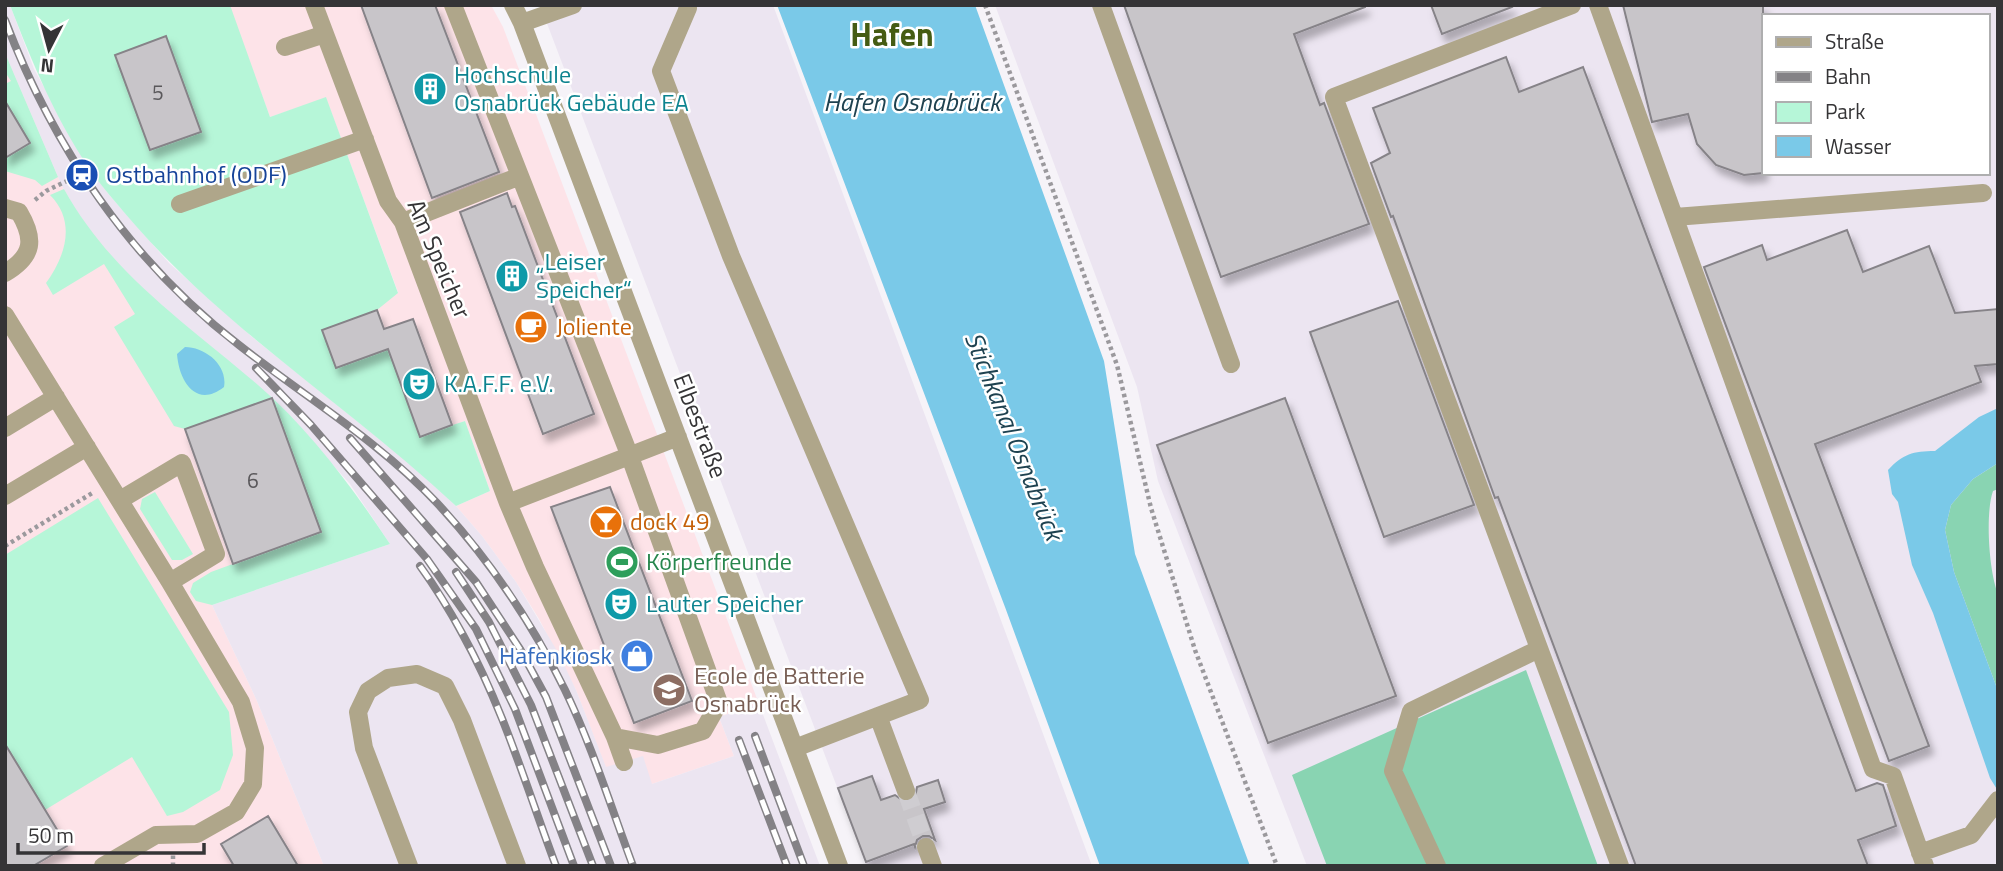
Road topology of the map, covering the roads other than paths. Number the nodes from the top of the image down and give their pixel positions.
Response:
1 (314, 5) edge
2 (453, 5) edge
3 (513, 5) edge
4 (573, 5) edge
5 (687, 5) edge
6 (1101, 5) edge
7 (1572, 5) edge
8 (1598, 5) edge
9 (522, 23) junction
10 (325, 34) junction
11 (285, 47) dead end
12 (365, 138) junction
13 (520, 176) junction
14 (1983, 193) dead end
15 (180, 204) dead end
16 (12, 210) edge
17 (1675, 218) junction
18 (403, 222) junction
19 (5, 273) edge
20 (5, 315) edge
21 (1231, 364) dead end
22 (56, 397) junction
23 (5, 427) edge
24 (678, 436) junction
25 (87, 447) junction
26 (629, 454) junction
27 (5, 496) edge
28 (120, 500) junction
29 (508, 503) junction
30 (170, 582) junction
31 (1539, 649) junction
32 (878, 716) junction
33 (615, 737) junction
34 (795, 748) junction
35 (624, 762) dead end
36 (906, 791) tunnel mouth
37 (1998, 800) edge
38 (926, 847) tunnel mouth
39 (1922, 860) edge
40 (103, 866) edge
41 (410, 866) edge
42 (517, 866) edge
43 (839, 866) edge
44 (933, 866) edge
45 (1437, 866) edge
46 (1620, 866) edge

1 - 10 street, Am Speicher
2 - 13 street
3 - 9 street, Elbestraße
4 - 9 street
5 - 32 street
6 - 21 street
7 - 31 street
8 - 17 street
9 - 24 street, Elbestraße
10 - 11 street
10 - 12 street, Am Speicher
12 - 15 street
12 - 18 street, Am Speicher
13 - 18 street
13 - 26 street
14 - 17 street
16 - 19 street
17 - 39 street
18 - 29 street, Am Speicher
20 - 22 street
22 - 23 street
22 - 25 street
24 - 26 street
24 - 34 street, Elbestraße
25 - 27 street
25 - 28 street
26 - 29 street
26 - 33 street
28 - 30 street
28 - 30 street
29 - 33 street, Am Speicher
30 - 40 street
31 - 45 street
31 - 46 street
32 - 34 street
32 - 36 street
33 - 35 street, Am Speicher
34 - 43 street, Elbestraße
37 - 39 street
38 - 44 street
41 - 42 street

